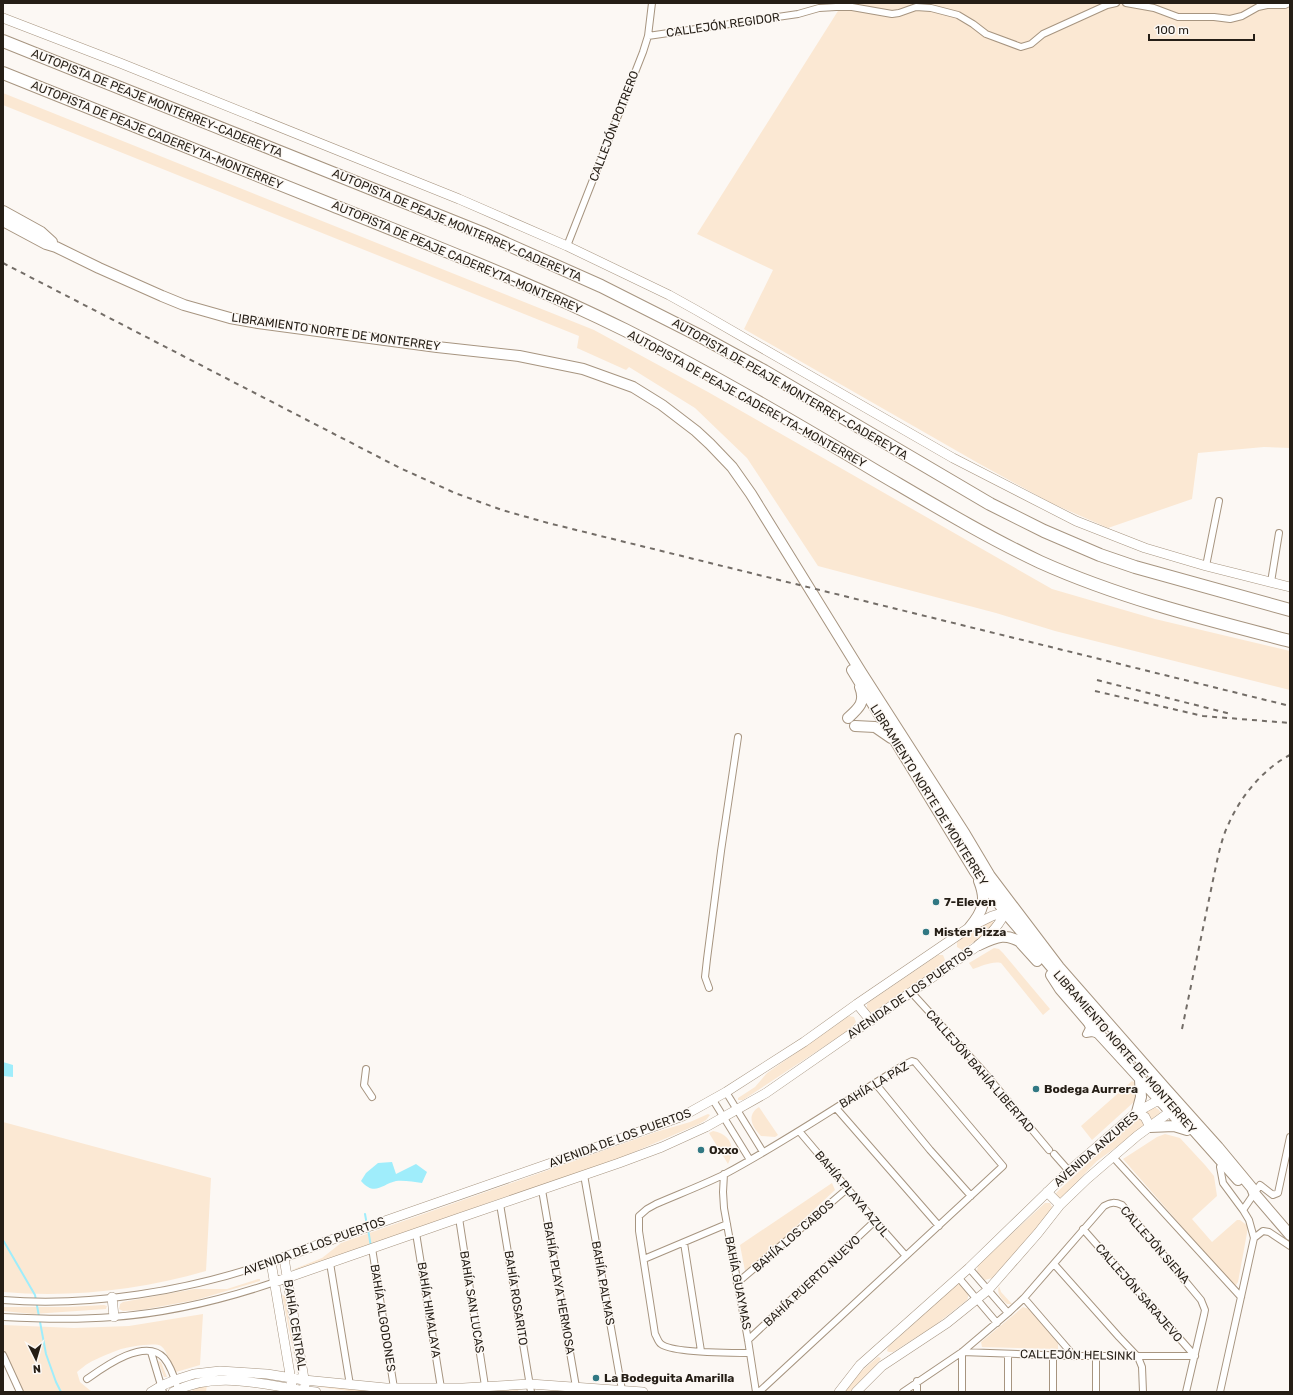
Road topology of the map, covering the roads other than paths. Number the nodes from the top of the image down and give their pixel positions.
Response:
1 (652, 3) edge
2 (1116, 3) edge
3 (1126, 3) edge
4 (1290, 3) edge
5 (3, 18) edge
6 (648, 36) junction
7 (3, 42) edge
8 (3, 73) edge
9 (3, 211) edge
10 (3, 221) edge
11 (567, 246) junction
12 (56, 247) junction
13 (625, 385) junction
14 (1219, 501) dead end
15 (1279, 533) dead end
16 (1206, 566) junction
17 (1271, 582) junction
18 (1290, 587) edge
19 (1290, 610) edge
20 (1290, 641) edge
21 (856, 678) junction
22 (738, 737) dead end
23 (896, 743) junction
24 (965, 834) junction
25 (975, 872) junction
26 (1005, 912) junction
27 (970, 927) junction
28 (1019, 941) junction
29 (979, 945) junction
30 (1057, 971) junction
31 (709, 988) dead end
32 (911, 992) junction
33 (1072, 1003) junction
34 (857, 1004) junction
35 (871, 1021) junction
36 (1131, 1049) junction
37 (366, 1069) dead end
38 (1140, 1080) junction
39 (875, 1083) junction
40 (726, 1092) junction
41 (372, 1097) dead end
42 (713, 1100) junction
43 (1165, 1104) junction
44 (836, 1108) junction
45 (737, 1110) junction
46 (1137, 1112) junction
47 (724, 1118) junction
48 (1150, 1126) junction
49 (1187, 1130) junction
50 (799, 1131) junction
51 (1290, 1137) edge
52 (1218, 1147) junction
53 (763, 1152) junction
54 (1113, 1157) junction
55 (750, 1160) junction
56 (1220, 1167) junction
57 (1069, 1171) junction
58 (724, 1174) junction
59 (584, 1175) junction
60 (847, 1189) junction
61 (542, 1190) junction
62 (1047, 1192) junction
63 (1252, 1192) junction
64 (971, 1196) junction
65 (500, 1204) junction
66 (1060, 1205) junction
67 (1243, 1210) junction
68 (459, 1218) junction
69 (875, 1221) junction
70 (727, 1224) junction
71 (939, 1226) junction
72 (1083, 1229) junction
73 (416, 1233) junction
74 (1290, 1235) edge
75 (1254, 1238) junction
76 (684, 1243) junction
77 (1290, 1246) edge
78 (372, 1248) junction
79 (906, 1256) junction
80 (284, 1258) junction
81 (644, 1259) junction
82 (271, 1262) junction
83 (330, 1262) junction
84 (1054, 1264) junction
85 (968, 1268) junction
86 (288, 1277) junction
87 (958, 1277) junction
88 (275, 1282) junction
89 (738, 1283) junction
90 (988, 1290) junction
91 (1241, 1297) junction
92 (112, 1298) junction
93 (1024, 1298) junction
94 (3, 1300) edge
95 (977, 1300) junction
96 (1008, 1313) junction
97 (3, 1317) edge
98 (114, 1317) junction
99 (997, 1323) junction
100 (748, 1340) junction
101 (878, 1348) junction
102 (702, 1351) junction
103 (151, 1352) junction
104 (962, 1352) junction
105 (750, 1353) junction
106 (1008, 1354) junction
107 (3, 1355) edge
108 (1053, 1355) junction
109 (1074, 1356) junction
110 (1096, 1356) junction
111 (1138, 1356) junction
112 (1194, 1356) junction
113 (890, 1361) junction
114 (194, 1374) junction
115 (88, 1379) dead end
116 (290, 1379) junction
117 (175, 1380) junction
118 (304, 1380) junction
119 (917, 1381) junction
120 (196, 1383) junction
121 (350, 1385) junction
122 (485, 1386) junction
123 (576, 1387) junction
124 (441, 1388) junction
125 (531, 1388) edge
126 (162, 1389) edge
127 (389, 1389) edge
128 (292, 1390) edge
129 (622, 1390) junction
130 (175, 1391) edge
131 (20, 1392) edge
132 (151, 1392) edge
133 (306, 1392) edge
134 (316, 1392) edge
135 (644, 1392) edge
136 (756, 1392) edge
137 (759, 1392) edge
138 (839, 1392) edge
139 (856, 1392) edge
140 (903, 1392) edge
141 (917, 1392) edge
142 (962, 1392) edge
143 (1008, 1392) edge
144 (1053, 1392) edge
145 (1096, 1392) edge
146 (1143, 1392) edge
147 (1186, 1392) edge
148 (1220, 1392) edge

1 - 6 street, CALLEJÓN POTRERO
2 - 6 street, CALLEJÓN REGIDOR
3 - 4 street
5 - 11 street
6 - 11 street, CALLEJÓN POTRERO
7 - 19 highway, AUTOPISTA DE PEAJE MONTERREY-CADEREYTA
8 - 20 highway, AUTOPISTA DE PEAJE CADEREYTA-MONTERREY
9 - 12 main road, LIBRAMIENTO NORTE DE MONTERREY
10 - 12 main road, LIBRAMIENTO NORTE DE MONTERREY
11 - 16 street
12 - 13 main road, LIBRAMIENTO NORTE DE MONTERREY
13 - 21 main road, LIBRAMIENTO NORTE DE MONTERREY
13 - 24 main road, LIBRAMIENTO NORTE DE MONTERREY
14 - 16 street
15 - 17 street
16 - 17 street
17 - 18 street
21 - 23 main road, LIBRAMIENTO NORTE DE MONTERREY
21 - 23 main road
22 - 31 street
23 - 25 main road, LIBRAMIENTO NORTE DE MONTERREY
24 - 26 main road
24 - 30 main road, LIBRAMIENTO NORTE DE MONTERREY
25 - 26 main road, LIBRAMIENTO NORTE DE MONTERREY
25 - 27 main road
26 - 27 street, AVENIDA DE LOS PUERTOS
26 - 29 street, AVENIDA DE LOS PUERTOS
26 - 30 main road
27 - 34 street, AVENIDA DE LOS PUERTOS
28 - 29 main road
28 - 30 main road
28 - 33 main road
29 - 32 street, AVENIDA DE LOS PUERTOS
30 - 33 main road
30 - 36 main road, LIBRAMIENTO NORTE DE MONTERREY
30 - 43 main road, LIBRAMIENTO NORTE DE MONTERREY
32 - 35 street, AVENIDA DE LOS PUERTOS
32 - 57 street, CALLEJÓN BAHÍA LIBERTAD
33 - 38 main road
34 - 35 street
34 - 40 street, AVENIDA DE LOS PUERTOS
35 - 45 street, AVENIDA DE LOS PUERTOS
36 - 43 main road
36 - 52 main road, LIBRAMIENTO NORTE DE MONTERREY
37 - 41 street
38 - 43 main road
38 - 46 main road
39 - 44 street, BAHÍA LA PAZ
39 - 64 street
39 - 64 street, BAHÍA LA PAZ
40 - 42 street, AVENIDA DE LOS PUERTOS
40 - 45 street
42 - 47 street
42 - 80 street, AVENIDA DE LOS PUERTOS
43 - 46 street, AVENIDA ANZURES
43 - 48 street, AVENIDA ANZURES
43 - 49 main road
43 - 52 main road
43 - 63 main road, LIBRAMIENTO NORTE DE MONTERREY
44 - 50 street, BAHÍA LA PAZ
44 - 71 street
45 - 47 street, AVENIDA DE LOS PUERTOS
45 - 53 street
46 - 48 street
46 - 57 street, AVENIDA ANZURES
47 - 55 street
47 - 59 street, AVENIDA DE LOS PUERTOS
48 - 49 main road
48 - 54 street, AVENIDA ANZURES
49 - 56 main road
50 - 53 street, BAHÍA LA PAZ
50 - 60 street, BAHÍA PLAYA AZUL
51 - 63 street
52 - 63 main road, LIBRAMIENTO NORTE DE MONTERREY
53 - 55 street, BAHÍA LA PAZ
54 - 66 street, AVENIDA ANZURES
54 - 91 street
55 - 58 street, BAHÍA LA PAZ
56 - 63 main road
56 - 67 street
57 - 62 street, AVENIDA ANZURES
58 - 70 street, BAHÍA GUAYMAS
58 - 81 street, BAHÍA LA PAZ
59 - 61 street, AVENIDA DE LOS PUERTOS
59 - 129 street, BAHÍA PALMAS
60 - 69 street, BAHÍA PLAYA AZUL
60 - 89 street, BAHÍA LOS CABOS
61 - 65 street, AVENIDA DE LOS PUERTOS
61 - 123 street, BAHÍA PLAYA HERMOSA
62 - 66 street
62 - 85 street, AVENIDA ANZURES
63 - 67 street
63 - 74 main road, LIBRAMIENTO NORTE DE MONTERREY
64 - 71 street, BAHÍA LA PAZ
65 - 68 street, AVENIDA DE LOS PUERTOS
65 - 125 street, BAHÍA ROSARITO
66 - 90 street, AVENIDA ANZURES
67 - 75 street
68 - 73 street, AVENIDA DE LOS PUERTOS
68 - 122 street, BAHÍA SAN LUCAS
69 - 79 street, BAHÍA PLAYA AZUL
69 - 100 street, BAHÍA PUERTO NUEVO
70 - 76 street
70 - 89 street, BAHÍA GUAYMAS
71 - 79 street, BAHÍA LA PAZ
72 - 84 street, CALLEJÓN SIENA
72 - 112 street, CALLEJÓN SARAJEVO
72 - 112 street, CALLEJÓN SIENA
73 - 78 street, AVENIDA DE LOS PUERTOS
73 - 124 street, BAHÍA HIMALAYA
75 - 77 street
75 - 91 street
76 - 81 street
76 - 102 street
78 - 83 street, AVENIDA DE LOS PUERTOS
78 - 127 street, BAHÍA ALGODONES
79 - 137 street, BAHÍA LA PAZ
80 - 82 street, AVENIDA DE LOS PUERTOS
80 - 86 street, BAHÍA CENTRAL
81 - 102 street, BAHÍA LA PAZ
82 - 88 street, BAHÍA CENTRAL
82 - 92 street, AVENIDA DE LOS PUERTOS
83 - 86 street, AVENIDA DE LOS PUERTOS
83 - 121 street
84 - 93 street, CALLEJÓN SIENA
84 - 111 street
85 - 87 street, AVENIDA ANZURES
85 - 90 street
86 - 88 street, AVENIDA DE LOS PUERTOS
86 - 118 street, BAHÍA CENTRAL
87 - 95 street
87 - 101 street, AVENIDA ANZURES
88 - 98 street, AVENIDA DE LOS PUERTOS
88 - 116 street, BAHÍA CENTRAL
89 - 100 street, BAHÍA GUAYMAS
90 - 95 street, AVENIDA ANZURES
90 - 96 street
91 - 148 street
92 - 94 street, AVENIDA DE LOS PUERTOS
92 - 98 street
93 - 96 street, CALLEJÓN SIENA
93 - 109 street
95 - 99 street
95 - 113 street, AVENIDA ANZURES
96 - 99 street, CALLEJÓN SIENA
97 - 98 street, AVENIDA DE LOS PUERTOS
99 - 104 street, CALLEJÓN SIENA
100 - 105 street, BAHÍA GUAYMAS
101 - 113 street
101 - 138 street, AVENIDA ANZURES
102 - 105 street, BAHÍA LA PAZ
103 - 115 street
103 - 117 street
103 - 126 street
104 - 106 street, CALLEJÓN HELSINKI
104 - 119 street, CALLEJÓN SIENA
104 - 142 street
105 - 136 street, BAHÍA GUAYMAS
106 - 108 street, CALLEJÓN HELSINKI
106 - 143 street
107 - 131 street
108 - 109 street, CALLEJÓN HELSINKI
108 - 144 street
109 - 110 street, CALLEJÓN HELSINKI
110 - 111 street, CALLEJÓN HELSINKI
110 - 145 street
111 - 112 street, CALLEJÓN HELSINKI
111 - 146 street
112 - 147 street, CALLEJÓN SIENA
113 - 139 street, AVENIDA ANZURES
114 - 116 street
114 - 117 street
114 - 120 street
116 - 118 street
116 - 128 street, BAHÍA CENTRAL
117 - 126 street
117 - 130 street
118 - 121 street
118 - 133 street, BAHÍA CENTRAL
119 - 140 street, CALLEJÓN SIENA
119 - 141 street
120 - 128 street
120 - 130 street
121 - 127 street
122 - 124 street
122 - 125 street
123 - 125 street
123 - 129 street
124 - 127 street
126 - 132 street
128 - 133 street
129 - 135 street
133 - 134 street

